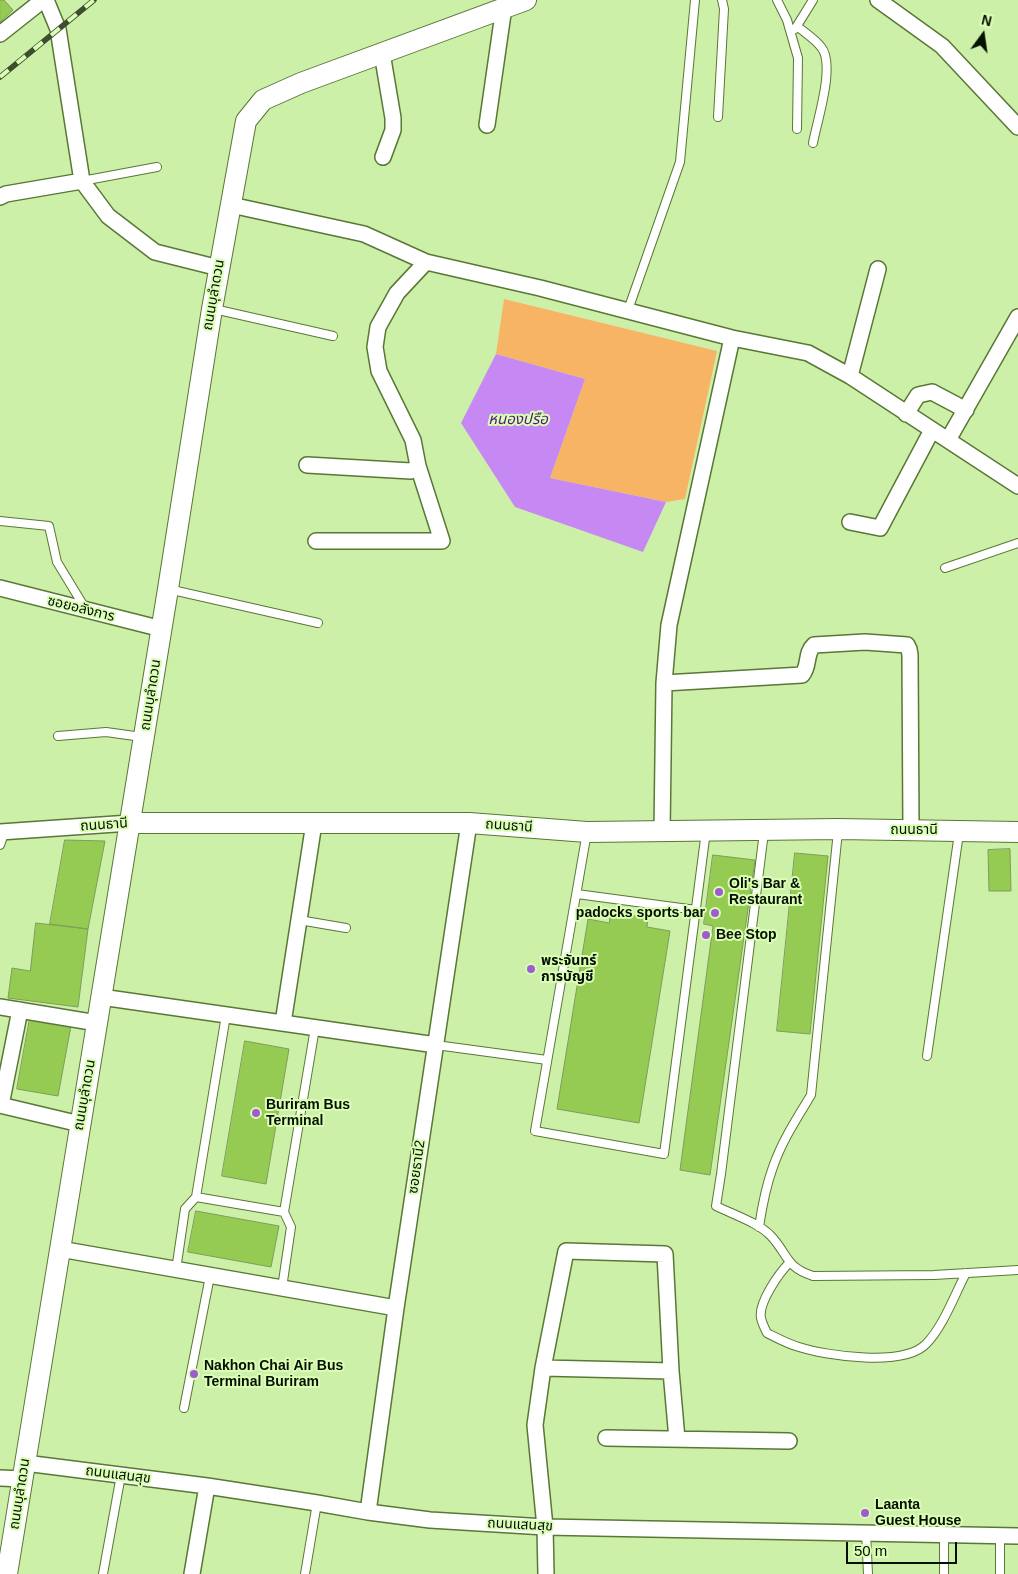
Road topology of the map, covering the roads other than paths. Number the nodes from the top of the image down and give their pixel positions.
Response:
1 (44, 0) edge
2 (526, 0) edge
3 (694, 0) edge
4 (722, 0) edge
5 (776, 0) edge
6 (813, 0) edge
7 (878, 0) edge
8 (505, 4) edge
9 (797, 26) junction
10 (0, 34) edge
11 (792, 35) junction
12 (382, 53) junction
13 (718, 117) dead end
14 (488, 125) dead end
15 (1018, 127) edge
16 (797, 129) dead end
17 (813, 143) dead end
18 (383, 157) dead end
19 (157, 167) dead end
20 (82, 181) junction
21 (0, 197) edge
22 (231, 205) junction
23 (426, 262) junction
24 (219, 268) junction
25 (878, 269) dead end
26 (212, 309) junction
27 (628, 310) junction
28 (1018, 317) edge
29 (333, 336) dead end
30 (732, 338) junction
31 (850, 376) junction
32 (966, 410) junction
33 (906, 414) junction
34 (932, 430) junction
35 (948, 440) junction
36 (307, 465) dead end
37 (418, 466) junction
38 (1018, 486) edge
39 (0, 521) edge
40 (850, 522) dead end
41 (316, 541) dead end
42 (1018, 543) edge
43 (945, 568) dead end
44 (0, 588) edge
45 (168, 589) junction
46 (86, 610) junction
47 (318, 623) dead end
48 (162, 629) junction
49 (664, 683) junction
50 (58, 736) dead end
51 (144, 737) junction
52 (130, 823) junction
53 (314, 823) junction
54 (469, 823) junction
55 (838, 829) junction
56 (764, 830) junction
57 (911, 830) junction
58 (960, 830) junction
59 (706, 831) junction
60 (587, 832) junction
61 (662, 832) junction
62 (1018, 832) edge
63 (2, 836) edge
64 (577, 894) junction
65 (696, 910) junction
66 (299, 920) junction
67 (346, 928) dead end
68 (102, 997) junction
69 (0, 1007) edge
70 (20, 1010) junction
71 (226, 1015) junction
72 (97, 1023) junction
73 (283, 1023) junction
74 (315, 1028) junction
75 (436, 1045) junction
76 (927, 1056) dead end
77 (547, 1060) junction
78 (1, 1105) edge
79 (80, 1124) junction
80 (196, 1197) junction
81 (284, 1212) junction
82 (759, 1227) junction
83 (60, 1249) junction
84 (790, 1262) junction
85 (176, 1270) junction
86 (1018, 1270) edge
87 (966, 1273) junction
88 (210, 1276) junction
89 (282, 1288) junction
90 (396, 1308) junction
91 (543, 1368) junction
92 (671, 1371) junction
93 (184, 1408) dead end
94 (606, 1438) dead end
95 (677, 1439) junction
96 (789, 1441) dead end
97 (24, 1471) junction
98 (121, 1475) junction
99 (0, 1478) edge
100 (207, 1486) junction
101 (317, 1502) junction
102 (368, 1512) junction
103 (545, 1527) junction
104 (866, 1533) junction
105 (944, 1534) junction
106 (1000, 1536) junction
107 (1018, 1536) edge
108 (7, 1574) edge
109 (103, 1574) edge
110 (192, 1574) edge
111 (305, 1574) edge
112 (546, 1574) edge
113 (868, 1574) edge
114 (944, 1574) edge
115 (1000, 1574) edge

1 - 10 street
1 - 20 street
2 - 8 street, ถนนบุลำดวน
3 - 27 lane
4 - 13 lane
5 - 11 lane
6 - 9 lane
7 - 15 street
8 - 12 street, ถนนบุลำดวน
8 - 14 street
9 - 11 lane
9 - 17 lane
11 - 16 lane
12 - 18 street
12 - 22 street, ถนนบุลำดวน
19 - 20 lane
20 - 21 street
20 - 24 street
22 - 23 street
22 - 24 street, ถนนบุลำดวน
23 - 27 street
23 - 37 street
24 - 26 street, ถนนบุลำดวน
25 - 31 street
26 - 29 lane
26 - 45 street, ถนนบุลำดวน
27 - 30 street
28 - 32 street
30 - 31 street
30 - 49 street
31 - 33 street
32 - 33 street
32 - 35 street
33 - 34 street
34 - 35 street
34 - 40 street
35 - 38 street
36 - 37 street
37 - 41 street
39 - 46 lane
42 - 43 lane
44 - 46 street, ซอยอลังการ
45 - 47 lane
45 - 48 street, ถนนบุลำดวน
46 - 48 street, ซอยอลังการ
48 - 51 street, ถนนบุลำดวน
49 - 57 street
49 - 61 street
50 - 51 lane
51 - 52 street, ถนนบุลำดวน
52 - 53 street, ถนนธานี
52 - 63 street, ถนนธานี
52 - 68 street, ถนนบุลำดวน
53 - 54 street, ถนนธานี
53 - 66 street
54 - 60 street, ถนนธานี
54 - 75 street, ซอยธานี2
55 - 56 street, ถนนธานี
55 - 57 street, ถนนธานี
55 - 82 lane
56 - 59 street, ถนนธานี
56 - 82 lane
57 - 58 street, ถนนธานี
58 - 62 street, ถนนธานี
58 - 76 lane
59 - 61 street, ถนนธานี
59 - 65 lane
60 - 61 street, ถนนธานี
60 - 64 lane
64 - 65 lane
64 - 77 lane
65 - 77 lane
66 - 67 lane
66 - 73 street
68 - 71 street
68 - 72 street, ถนนบุลำดวน
69 - 70 street
70 - 72 street
70 - 78 street
71 - 73 street
71 - 80 lane
72 - 79 street, ถนนบุลำดวน
73 - 74 street
74 - 75 street
74 - 81 lane
75 - 77 lane
75 - 90 street, ซอยธานี2
78 - 79 street
79 - 83 street, ถนนบุลำดวน
80 - 81 lane
80 - 85 lane
81 - 89 lane
82 - 84 lane
83 - 85 street
83 - 97 street, ถนนบุลำดวน
84 - 87 lane
84 - 87 lane
85 - 88 street
86 - 87 lane
88 - 89 street
88 - 93 lane
89 - 90 street
90 - 102 street, ซอยธานี2
91 - 92 street
91 - 92 street
91 - 103 street
92 - 95 street
94 - 95 street
95 - 96 street
97 - 98 street, ถนนแสนสุข
97 - 99 street, ถนนแสนสุข
97 - 108 street, ถนนบุลำดวน
98 - 100 street, ถนนแสนสุข
98 - 109 lane
100 - 101 street, ถนนแสนสุข
100 - 110 street
101 - 102 street, ถนนแสนสุข
101 - 111 lane
102 - 103 street, ถนนแสนสุข
103 - 104 street, ถนนแสนสุข
103 - 112 street
104 - 105 street, ถนนแสนสุข
104 - 113 lane
105 - 106 street, ถนนแสนสุข
105 - 114 lane
106 - 107 street, ถนนแสนสุข
106 - 115 lane

